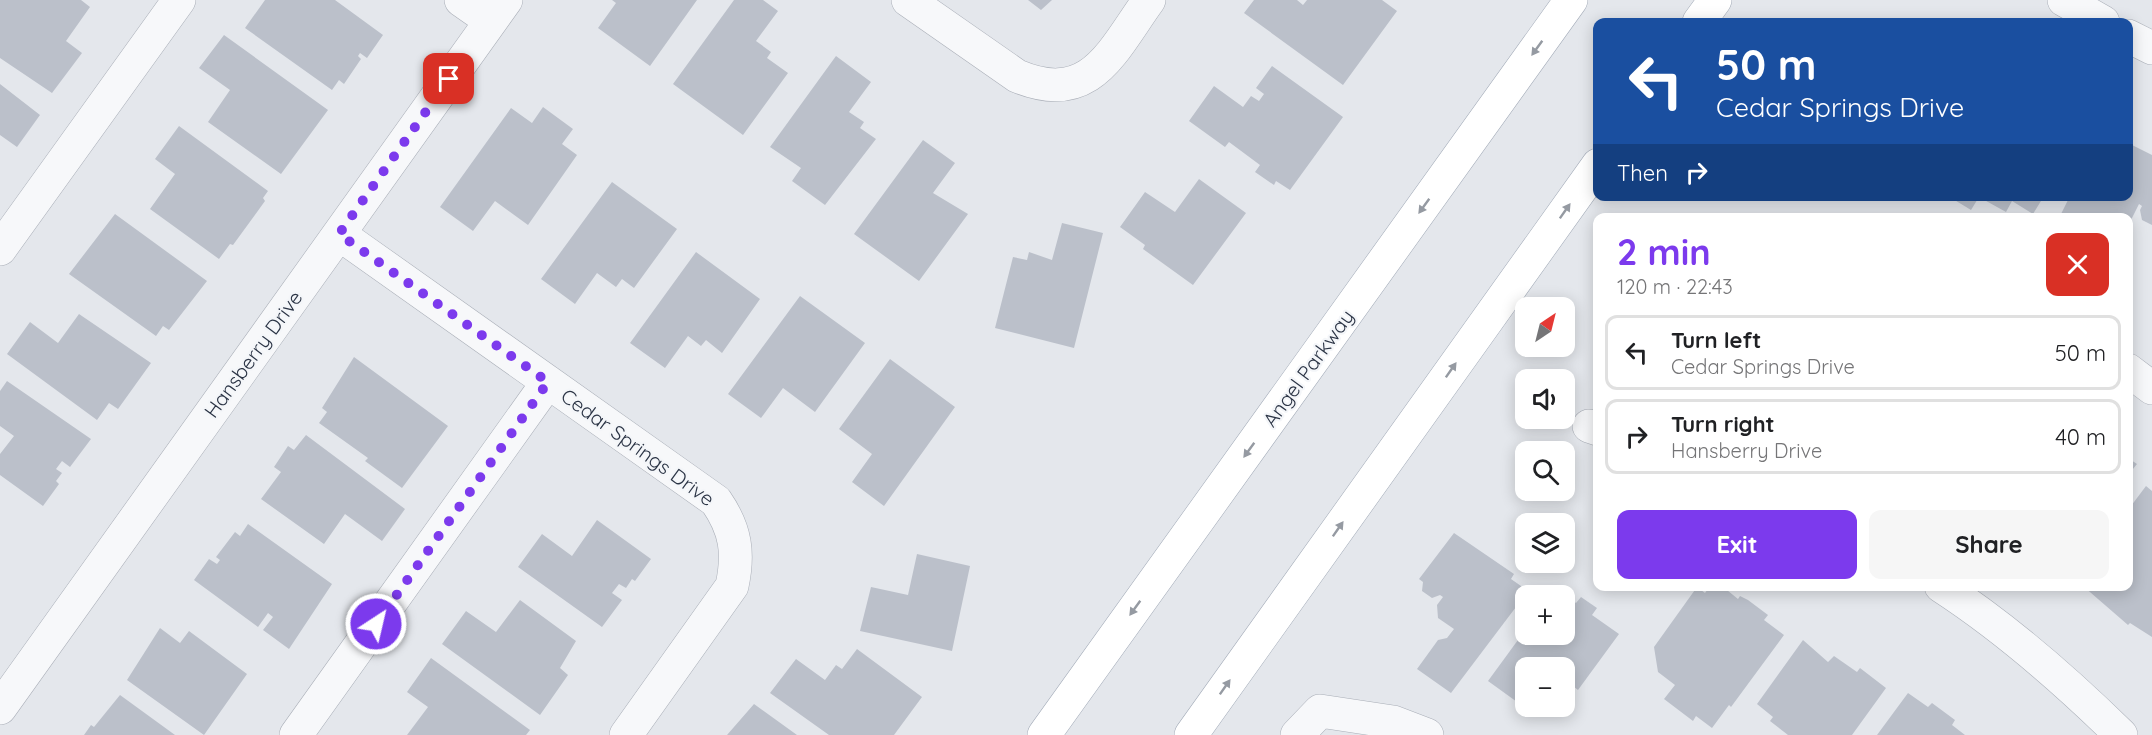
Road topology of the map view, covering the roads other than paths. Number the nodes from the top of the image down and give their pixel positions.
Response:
1 (179, 0) edge
2 (461, 0) edge
3 (908, 0) edge
4 (1149, 0) edge
5 (1571, 0) edge
6 (1715, 0) edge
7 (2064, 0) edge
8 (498, 10) edge
9 (1702, 18) edge
10 (2096, 18) edge
11 (2133, 38) edge
12 (2152, 48) edge
13 (1593, 172) edge
14 (339, 234) junction
15 (0, 249) edge
16 (2133, 374) edge
17 (548, 382) junction
18 (2152, 388) edge
19 (1948, 591) edge
20 (0, 708) edge
21 (296, 735) edge
22 (626, 735) edge
23 (1044, 735) edge
24 (1191, 735) edge
25 (1297, 735) edge
26 (1427, 735) edge
27 (2121, 735) edge

1 - 15 street
2 - 8 street
3 - 4 street
5 -> 23 main road, Angel Parkway
6 - 9 main road
7 - 10 street
8 - 14 street, Hansberry Drive
11 - 12 street
24 -> 13 main road
14 - 17 street, Cedar Springs Drive
14 - 20 street, Hansberry Drive
16 - 18 street
17 - 21 street
17 - 22 street, Cedar Springs Drive
19 - 27 street
25 - 26 street

